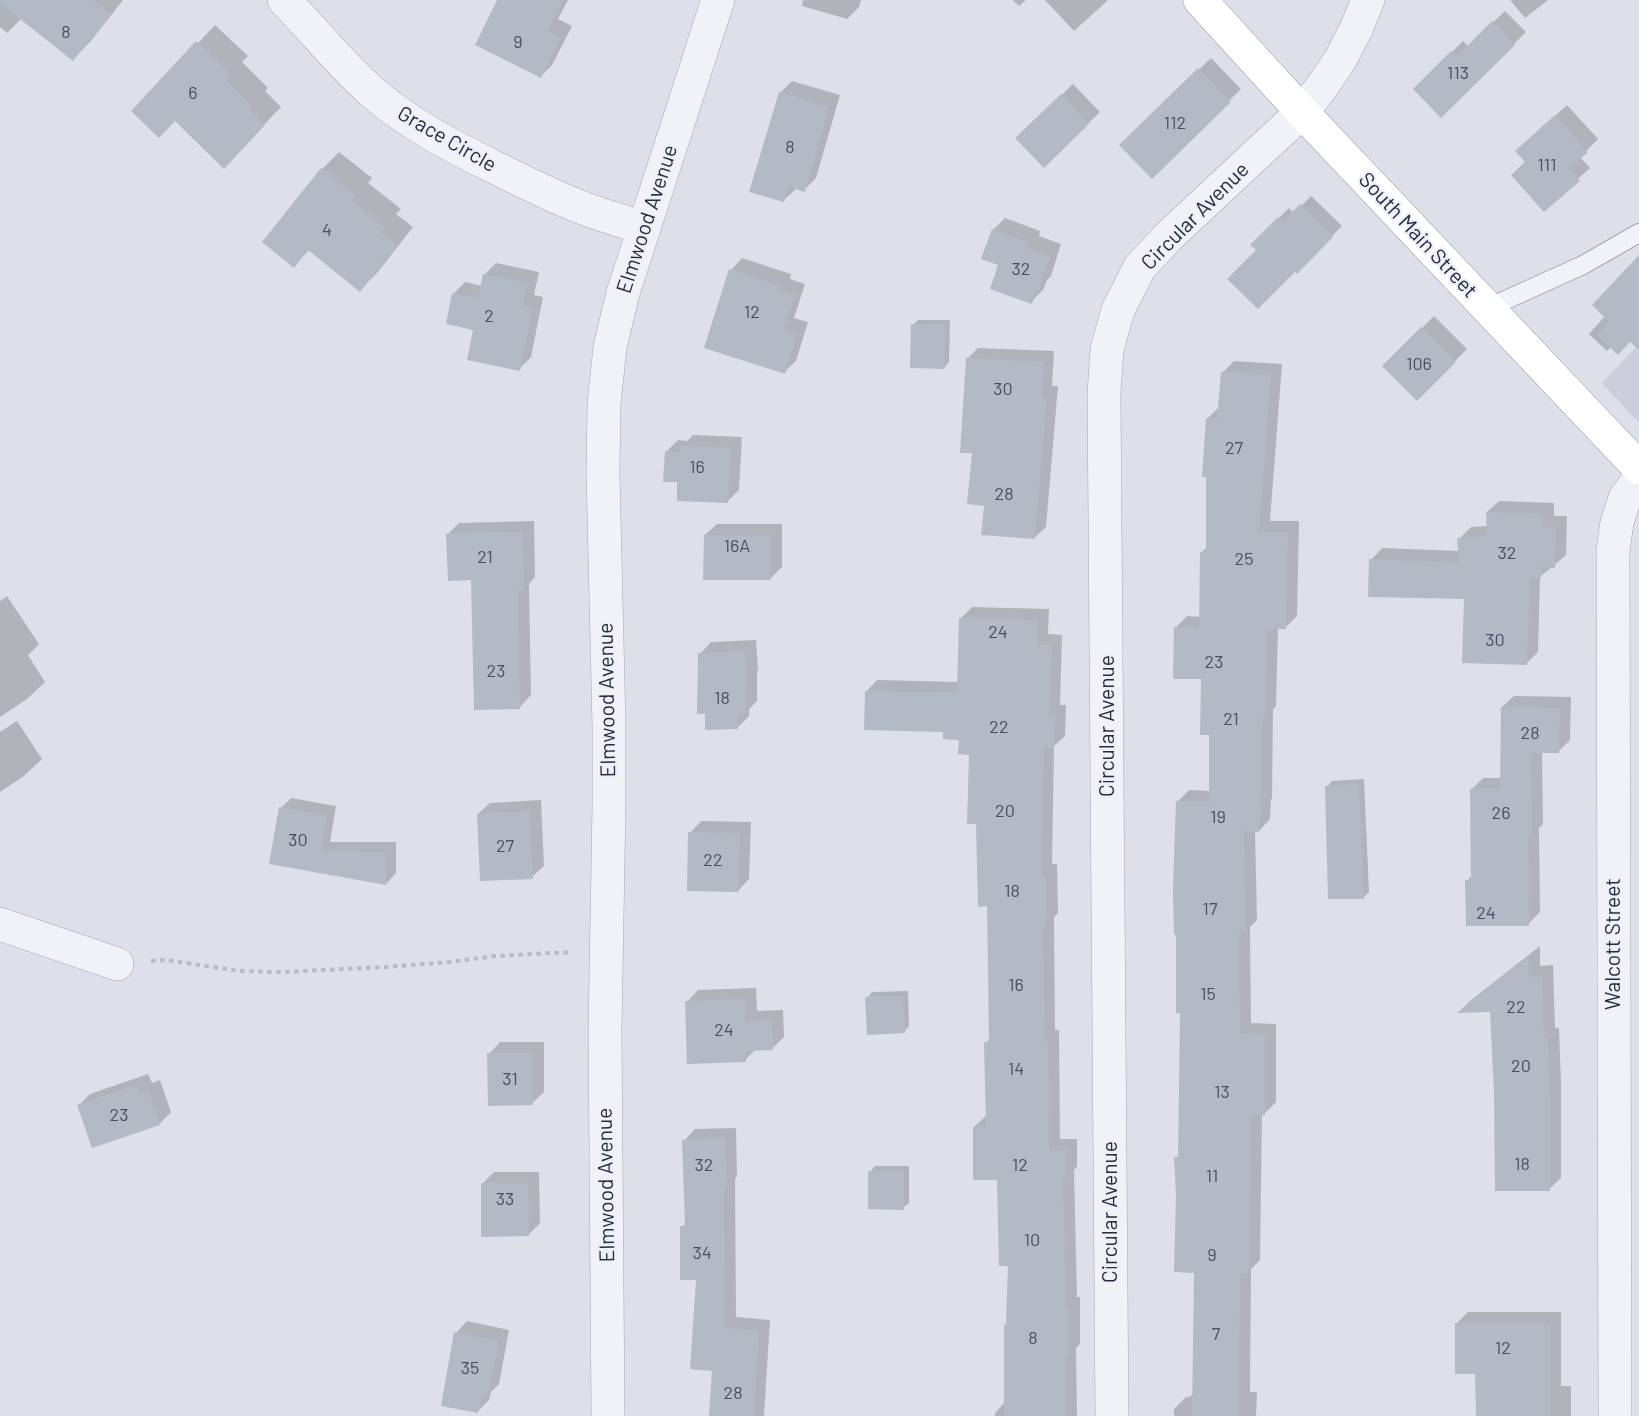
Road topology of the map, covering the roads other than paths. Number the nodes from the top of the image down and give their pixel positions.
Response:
1 (284, 0) edge
2 (718, 0) edge
3 (1200, 0) edge
4 (1368, 0) edge
5 (1302, 112) junction
6 (643, 228) junction
7 (1639, 233) edge
8 (1488, 308) junction
9 (1639, 468) edge
10 (1639, 479) edge
11 (0, 924) edge
12 (117, 964) road end
13 (608, 1416) edge
14 (1112, 1416) edge
15 (1615, 1416) edge

1 - 6 street, Grace Circle
2 - 6 street, Elmwood Avenue
3 - 5 main road, South Main Street
4 - 5 street, Circular Avenue
5 - 8 main road, South Main Street
5 - 14 street, Circular Avenue
6 - 13 street, Elmwood Avenue
7 - 8 lane
8 - 9 main road, South Main Street
10 - 15 street, Walcott Street
11 - 12 street

